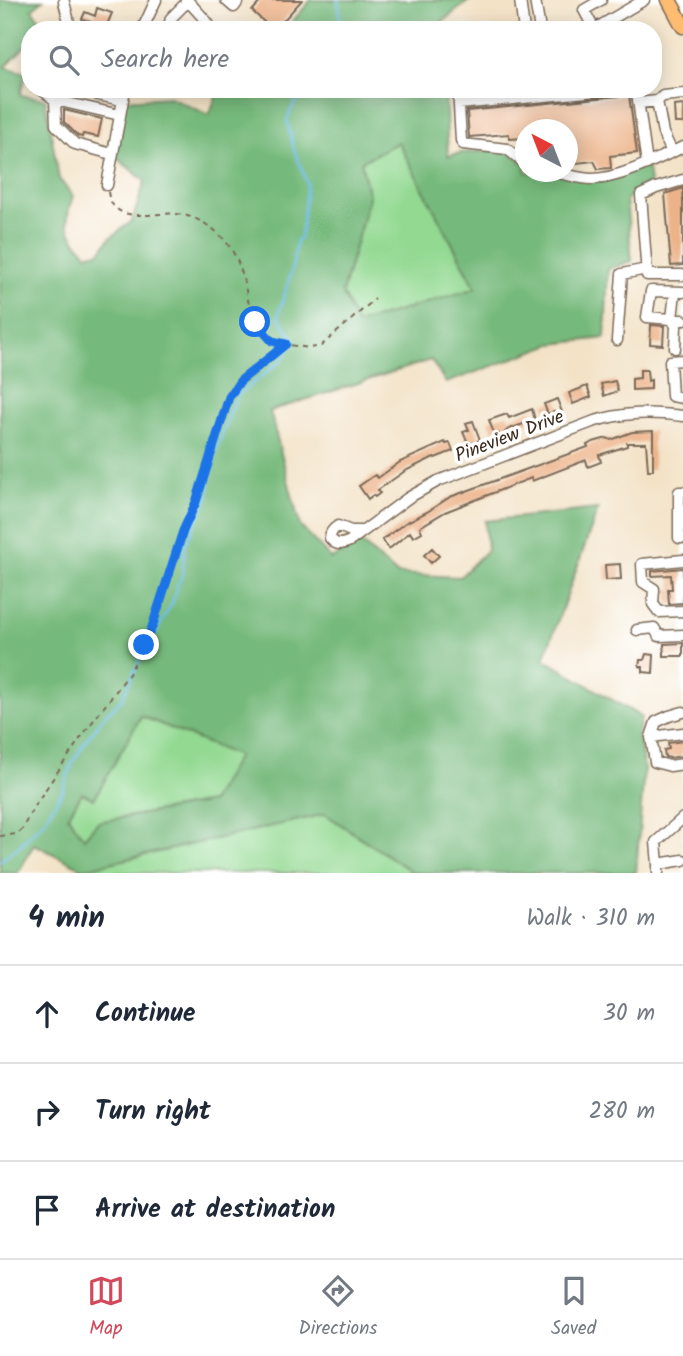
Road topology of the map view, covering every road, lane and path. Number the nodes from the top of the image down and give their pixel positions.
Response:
1 (226, 0) edge
2 (239, 0) edge
3 (520, 0) edge
4 (535, 0) edge
5 (601, 0) edge
6 (644, 0) edge
7 (669, 0) edge
8 (152, 1) edge
9 (187, 1) edge
10 (64, 2) dead end
11 (69, 21) edge
12 (145, 21) edge
13 (171, 21) edge
14 (206, 21) edge
15 (523, 21) edge
16 (538, 21) edge
17 (589, 21) edge
18 (608, 21) edge
19 (683, 26) edge
20 (683, 94) edge
21 (662, 97) edge
22 (52, 98) edge
23 (123, 98) edge
24 (459, 98) edge
25 (523, 98) edge
26 (638, 98) edge
27 (661, 98) edge
28 (55, 100) junction
29 (657, 101) junction
30 (639, 103) junction
31 (459, 104) junction
32 (120, 115) junction
33 (683, 147) edge
34 (672, 152) junction
35 (112, 154) junction
36 (515, 155) edge
37 (647, 164) junction
38 (578, 176) edge
39 (683, 180) edge
40 (107, 184) joint
41 (647, 269) junction
42 (683, 275) edge
43 (679, 292) edge
44 (375, 299) dead end
45 (678, 320) edge
46 (617, 341) dead end
47 (286, 344) junction
48 (675, 348) dead end
49 (683, 360) edge
50 (683, 398) edge
51 (683, 416) edge
52 (683, 492) edge
53 (681, 504) edge
54 (681, 525) edge
55 (362, 531) dead end
56 (683, 538) edge
57 (683, 560) edge
58 (683, 611) edge
59 (637, 630) dead end
60 (683, 635) edge
61 (683, 712) edge
62 (683, 733) edge
63 (651, 737) junction
64 (683, 764) edge
65 (683, 818) edge
66 (0, 836) edge
67 (683, 860) edge
68 (658, 868) edge

1 - 2 street
3 - 15 street
4 - 16 street
5 - 17 street
6 - 18 street
7 - 19 main road
8 - 12 street
9 - 13 street
9 - 14 street
10 - 11 street
20 - 21 street
22 - 28 street
23 - 32 street
24 - 31 street
25 - 31 street
26 - 30 street
27 - 29 street
28 - 32 street
28 - 35 street
29 - 30 street
29 - 34 street
30 - 37 street
31 - 36 street
32 - 35 street
33 - 34 street
34 - 37 street
35 - 40 street
37 - 38 street
39 - 41 street
40 - 47 path
41 - 42 street
41 - 46 street
43 - 45 street
43 - 45 street
44 - 47 path
45 - 48 street
47 - 66 path
49 - 50 street
51 - 55 street, Pineview Drive
52 - 53 street
53 - 54 street
54 - 56 street
57 - 58 street
59 - 60 street
61 - 63 street
62 - 63 street
63 - 64 street
65 - 68 street
67 - 68 street

